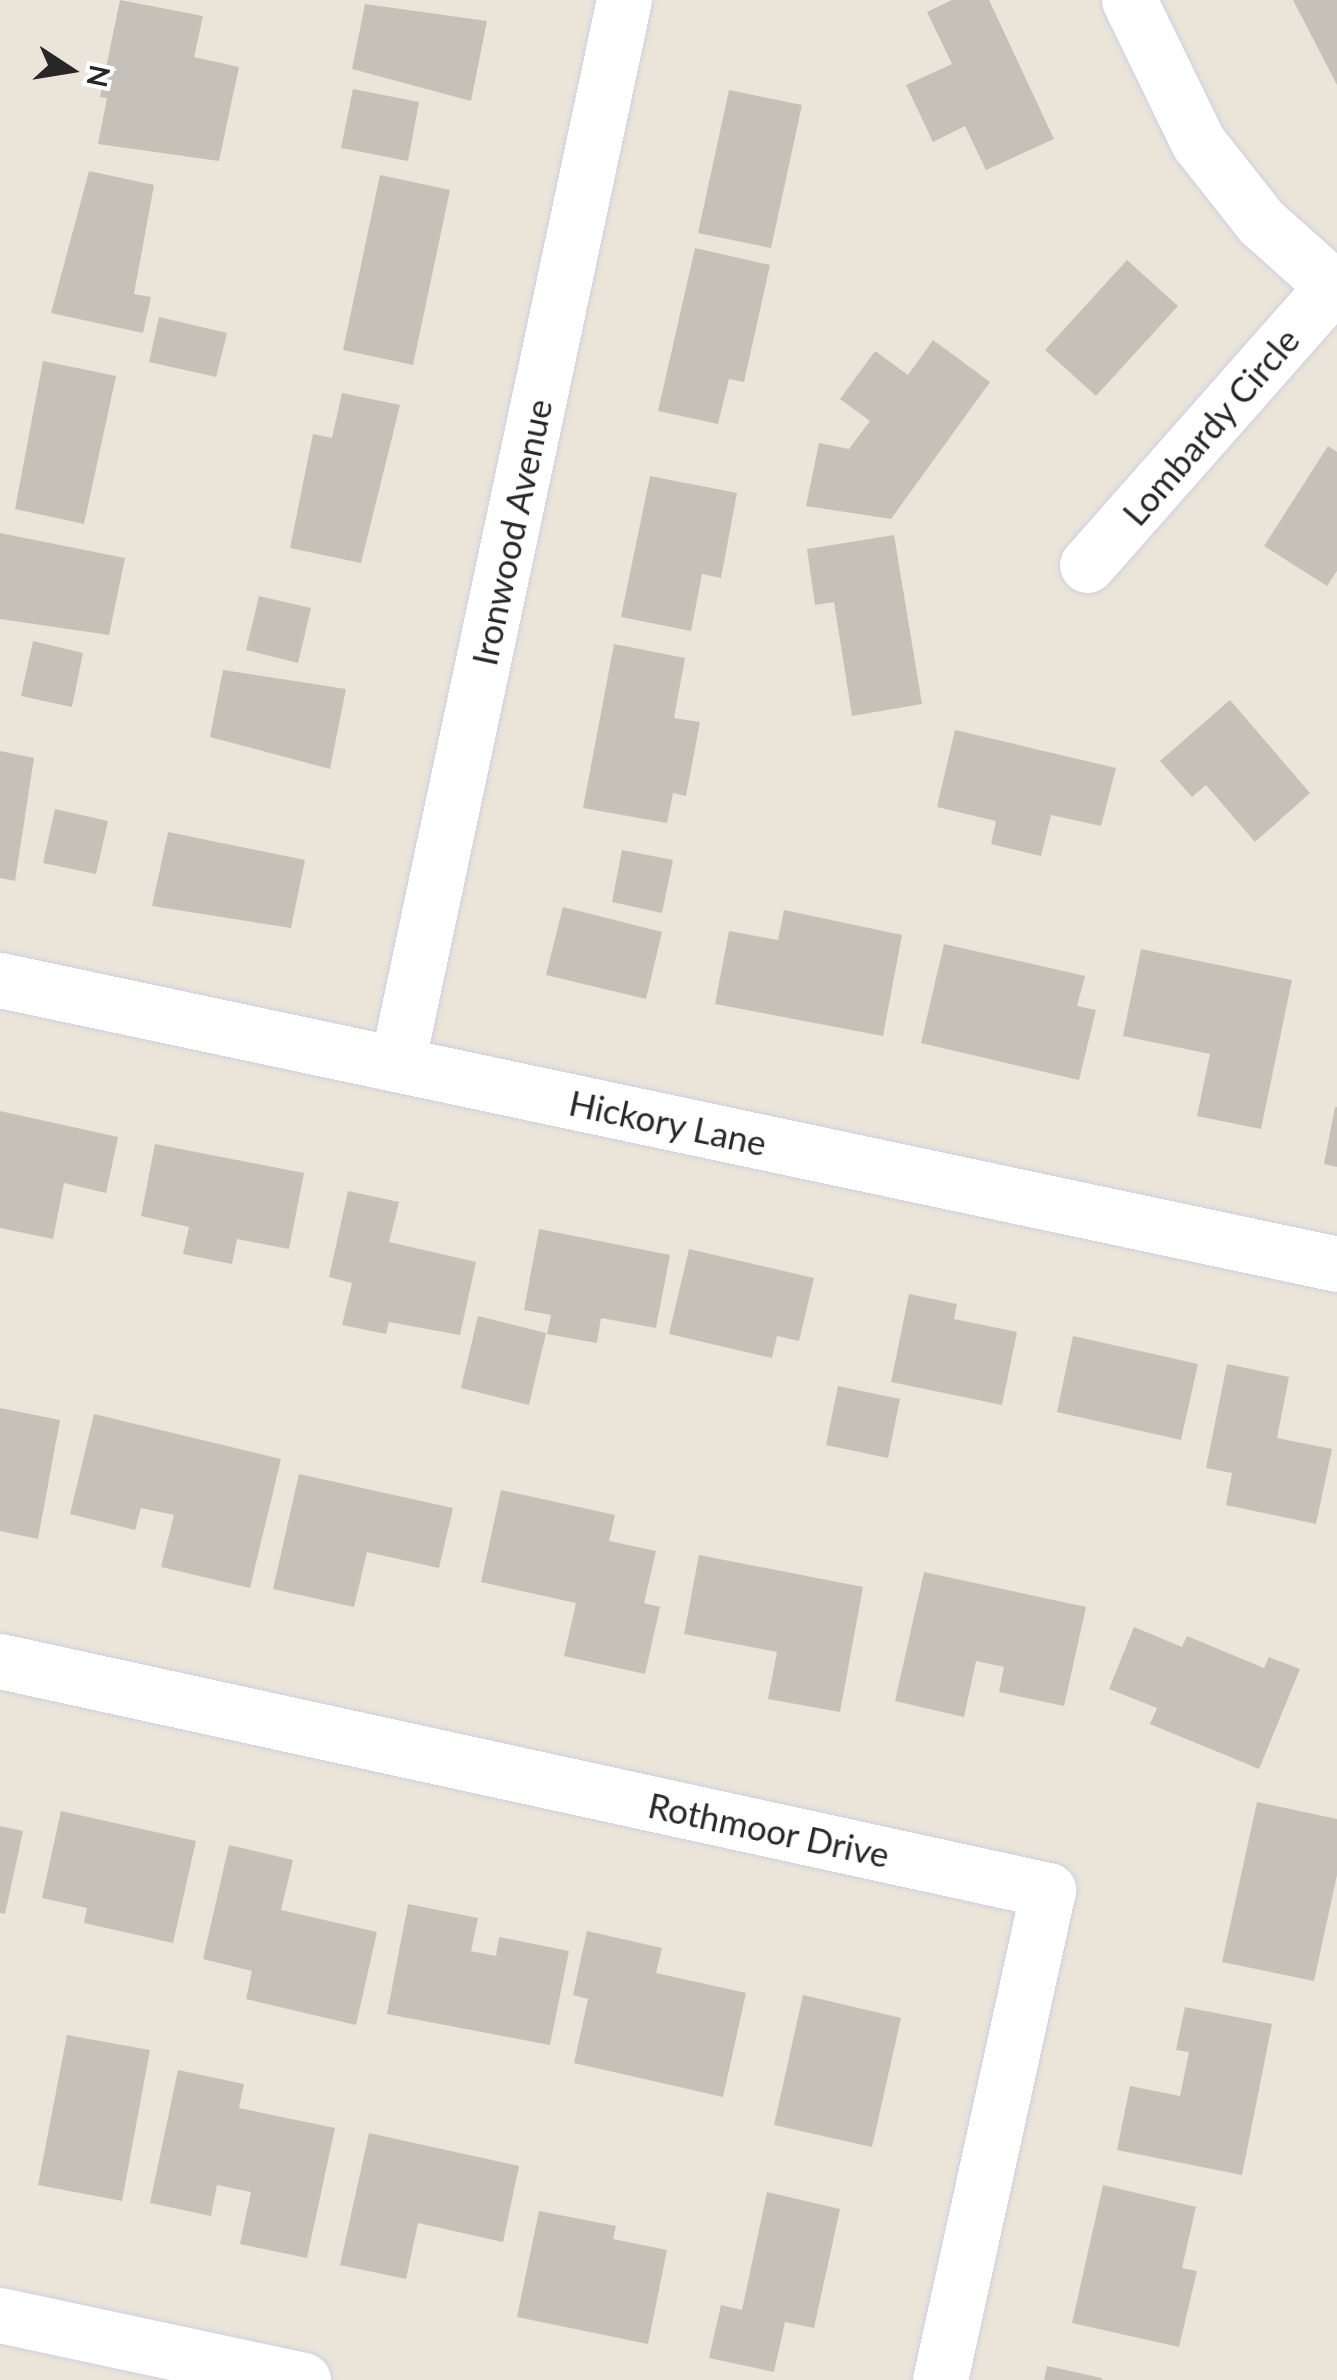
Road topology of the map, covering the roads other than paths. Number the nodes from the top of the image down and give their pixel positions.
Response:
1 (624, 0) edge
2 (1129, 0) edge
3 (1335, 288) edge
4 (1087, 565) dead end
5 (0, 980) edge
6 (397, 1064) junction
7 (1337, 1264) edge
8 (0, 1661) edge
9 (0, 2315) edge
10 (285, 2378) edge
11 (940, 2380) edge

1 - 6 street, Ironwood Avenue
2 - 3 street
3 - 4 street, Lombardy Circle
5 - 6 street, Hickory Lane
6 - 7 street, Hickory Lane
8 - 11 street, Rothmoor Drive
9 - 10 street

